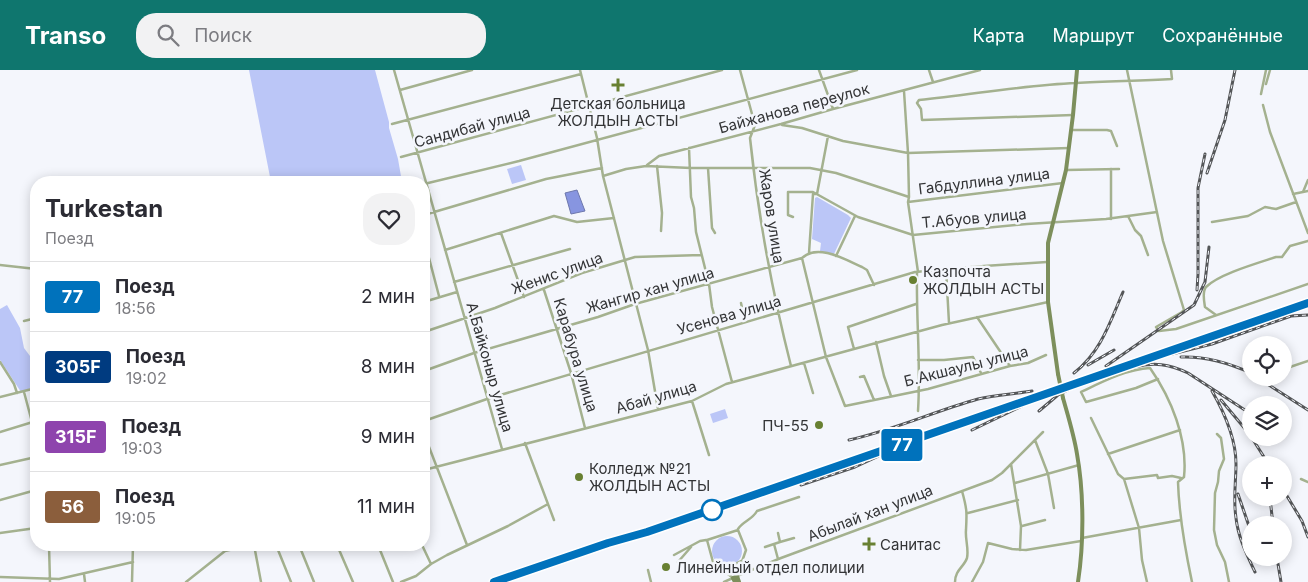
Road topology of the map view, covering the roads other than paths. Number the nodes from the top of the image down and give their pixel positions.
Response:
1 (394, 70) edge
2 (472, 70) edge
3 (580, 70) edge
4 (722, 70) edge
5 (740, 70) edge
6 (820, 70) edge
7 (857, 70) edge
8 (929, 70) edge
9 (980, 70) edge
10 (1077, 70) edge
11 (1127, 70) edge
12 (1170, 70) edge
13 (1266, 70) edge
14 (1270, 70) edge
15 (581, 74) junction
16 (822, 79) junction
17 (933, 82) junction
18 (1130, 82) junction
19 (1075, 83) junction
20 (1266, 84) dead end
21 (400, 90) junction
22 (904, 91) junction
23 (1261, 94) dead end
24 (748, 100) junction
25 (1263, 105) dead end
26 (589, 107) junction
27 (833, 109) junction
28 (1073, 115) junction
29 (409, 119) junction
30 (392, 124) dead end
31 (781, 124) junction
32 (1071, 130) junction
33 (751, 132) junction
34 (828, 136) junction
35 (597, 138) junction
36 (1116, 146) dead end
37 (689, 148) junction
38 (1069, 148) junction
39 (418, 153) junction
40 (908, 154) junction
41 (401, 157) dead end
42 (646, 166) junction
43 (656, 166) junction
44 (602, 168) junction
45 (691, 168) junction
46 (708, 168) junction
47 (753, 168) junction
48 (1119, 168) dead end
49 (822, 169) junction
50 (1111, 169) junction
51 (1066, 170) junction
52 (423, 176) edge
53 (603, 176) junction
54 (1308, 180) edge
55 (430, 183) edge
56 (1063, 183) junction
57 (1308, 191) edge
58 (1304, 192) junction
59 (817, 194) junction
60 (1293, 194) junction
61 (908, 197) junction
62 (430, 200) edge
63 (908, 202) junction
64 (1296, 202) junction
65 (434, 212) junction
66 (1158, 212) junction
67 (430, 214) edge
68 (854, 216) junction
69 (1128, 216) junction
70 (793, 217) dead end
71 (614, 218) junction
72 (1111, 219) junction
73 (1212, 222) dead end
74 (1052, 223) junction
75 (661, 231) dead end
76 (501, 233) junction
77 (715, 233) dead end
78 (1308, 233) edge
79 (913, 235) junction
80 (1308, 241) edge
81 (570, 249) dead end
82 (445, 250) junction
83 (809, 253) junction
84 (702, 255) junction
85 (1148, 255) dead end
86 (836, 256) junction
87 (802, 258) junction
88 (625, 260) junction
89 (430, 261) edge
90 (1047, 262) junction
91 (0, 265) edge
92 (513, 265) junction
93 (768, 267) junction
94 (30, 268) edge
95 (946, 269) junction
96 (918, 272) junction
97 (454, 282) junction
98 (709, 284) junction
99 (1308, 284) edge
100 (874, 285) junction
101 (544, 290) junction
102 (457, 292) junction
103 (440, 296) junction
104 (524, 297) junction
105 (430, 300) edge
106 (1048, 302) junction
107 (741, 303) dead end
108 (812, 303) junction
109 (635, 304) junction
110 (916, 304) junction
111 (778, 312) junction
112 (1216, 315) junction
113 (977, 317) junction
114 (464, 318) junction
115 (30, 320) edge
116 (24, 321) dead end
117 (745, 322) junction
118 (949, 323) junction
119 (557, 329) junction
120 (430, 330) edge
121 (718, 330) junction
122 (917, 332) junction
123 (876, 342) junction
124 (854, 348) junction
125 (648, 350) junction
126 (474, 353) junction
127 (1046, 355) dead end
128 (826, 357) junction
129 (918, 360) junction
130 (1308, 361) edge
131 (0, 362) edge
132 (804, 363) junction
133 (791, 366) junction
134 (1010, 366) junction
135 (1292, 366) edge
136 (430, 369) edge
137 (571, 373) junction
138 (981, 374) junction
139 (860, 377) dead end
140 (1158, 378) junction
141 (732, 382) junction
142 (30, 390) edge
143 (919, 390) junction
144 (24, 392) junction
145 (17, 393) junction
146 (813, 393) dead end
147 (891, 396) junction
148 (0, 397) edge
149 (487, 399) junction
150 (874, 400) junction
151 (692, 401) junction
152 (30, 410) edge
153 (658, 410) junction
154 (918, 411) dead end
155 (1091, 418) dead end
156 (430, 419) edge
157 (30, 423) edge
158 (585, 428) junction
159 (1180, 430) junction
160 (0, 432) edge
161 (1043, 432) dead end
162 (1217, 434) dead end
163 (1035, 440) junction
164 (525, 443) junction
165 (430, 449) edge
166 (502, 449) junction
167 (1108, 454) junction
168 (709, 455) dead end
169 (30, 458) edge
170 (1011, 464) junction
171 (1078, 465) junction
172 (0, 466) edge
173 (437, 466) junction
174 (430, 468) edge
175 (1048, 474) junction
176 (1181, 478) junction
177 (1301, 478) dead end
178 (1124, 479) junction
179 (1308, 482) edge
180 (1015, 483) junction
181 (962, 491) junction
182 (30, 492) edge
183 (798, 497) dead end
184 (0, 500) edge
185 (1018, 500) junction
186 (548, 504) junction
187 (1054, 508) dead end
188 (968, 513) junction
189 (554, 520) dead end
190 (1045, 520) dead end
191 (1181, 520) junction
192 (1021, 526) junction
193 (1140, 528) junction
194 (30, 529) edge
195 (738, 530) junction
196 (778, 533) dead end
197 (0, 534) edge
198 (794, 538) dead end
199 (707, 540) junction
200 (1081, 540) junction
201 (780, 542) junction
202 (774, 544) junction
203 (467, 545) junction
204 (692, 545) junction
205 (765, 547) dead end
206 (1020, 550) junction
207 (49, 551) edge
208 (133, 551) edge
209 (225, 551) edge
210 (253, 551) edge
211 (278, 551) edge
212 (301, 551) edge
213 (340, 551) edge
214 (380, 551) edge
215 (425, 551) edge
216 (674, 555) dead end
217 (744, 559) junction
218 (778, 559) junction
219 (133, 562) junction
220 (678, 562) dead end
221 (431, 564) junction
222 (716, 566) junction
223 (648, 570) dead end
224 (84, 574) junction
225 (0, 577) edge
226 (735, 579) edge
227 (50, 581) edge
228 (85, 582) edge
229 (132, 582) edge
230 (186, 582) edge
231 (261, 582) edge
232 (291, 582) edge
233 (314, 582) edge
234 (353, 582) edge
235 (393, 582) edge
236 (401, 582) edge
237 (651, 582) edge
238 (724, 582) edge
239 (739, 582) edge
240 (955, 582) edge
241 (972, 582) edge
242 (1078, 582) edge
243 (1147, 582) edge
244 (1192, 582) edge
245 (1229, 582) edge

1 - 21 street, А.Байконыр улица
2 - 21 street
3 - 15 street
4 - 26 street, Сандибай улица
5 - 24 street, Жаров улица
6 - 16 street
7 - 16 street
8 - 17 street
9 - 17 street, Байжанова переулок
10 - 19 main road
11 - 18 street
12 - 18 street
13 - 23 street
14 - 20 street
15 - 26 street
15 - 29 street
16 - 24 street
16 - 27 street
17 - 22 street, Байжанова переулок
18 - 19 street
18 - 66 street
19 - 28 main road
19 - 28 street
21 - 29 street, А.Байконыр улица
22 - 27 street, Байжанова переулок
22 - 40 street
24 - 33 street, Жаров улица
24 - 35 street
25 - 60 street
26 - 35 street
26 - 39 street, Сандибай улица
27 - 31 street, Байжанова переулок
28 - 32 main road
29 - 30 street
29 - 39 street, А.Байконыр улица
31 - 33 street, Байжанова переулок
31 - 34 street
32 - 36 street
32 - 38 main road
33 - 37 street, Байжанова переулок
33 - 47 street, Жаров улица
34 - 40 street
34 - 49 street
35 - 44 street
35 - 55 street
37 - 42 street, Байжанова переулок
37 - 45 street
38 - 40 street
38 - 51 main road
39 - 41 street, Сандибай улица
39 - 52 street, А.Байконыр улица
40 - 61 street
42 - 43 street, Габдуллина улица
42 - 53 street
43 - 45 street, Габдуллина улица
43 - 75 street
44 - 53 street
44 - 65 street
45 - 46 street, Габдуллина улица
45 - 84 street
46 - 47 street, Габдуллина улица
46 - 77 street
47 - 49 street, Габдуллина улица
47 - 93 street, Жаров улица
48 - 50 street
49 - 59 street
49 - 61 street, Габдуллина улица
50 - 51 street
50 - 72 street
51 - 56 main road
53 - 71 street
54 - 58 street
56 - 63 street, Габдуллина улица
56 - 74 main road
57 - 58 street
58 - 60 street
59 - 68 street, Т.Абуов улица
59 - 70 street
59 - 83 street
60 - 64 street
61 - 63 street, Габдуллина улица
62 - 65 street, А.Байконыр улица
63 - 79 street
64 - 73 street
64 - 78 street
65 - 67 street
65 - 82 street, А.Байконыр улица
66 - 69 street, Т.Абуов улица
66 - 112 street
68 - 79 street, Т.Абуов улица
68 - 86 street
69 - 72 street, Т.Абуов улица
69 - 85 street
71 - 76 street
71 - 88 street
72 - 74 street, Т.Абуов улица
74 - 79 street, Т.Абуов улица
74 - 90 main road
76 - 82 street
76 - 92 street
79 - 96 street
80 - 112 street
81 - 92 street
82 - 97 street, А.Байконыр улица
83 - 86 street
83 - 87 street, Жангир хан улица
84 - 88 street, Женис улица
84 - 98 street
86 - 100 street
87 - 93 street, Жангир хан улица
87 - 108 street
88 - 101 street, Женис улица
88 - 109 street
89 - 103 street
90 - 95 street, Усенова улица
90 - 106 main road
91 - 94 street
92 - 97 street
92 - 104 street
93 - 98 street, Жангир хан улица
93 - 111 street, Жаров улица
95 - 96 street, Усенова улица
95 - 118 street
96 - 100 street, Усенова улица
96 - 110 street
97 - 102 street, А.Байконыр улица
98 - 109 street, Жангир хан улица
98 - 121 street
99 - 112 street
100 - 108 street, Усенова улица
101 - 104 street, Женис улица
101 - 119 street, Карабура улица
102 - 103 street, А.Байконыр улица
102 - 114 street, А.Байконыр улица
103 - 105 street, А.Байконыр улица
104 - 114 street, Женис улица
106 - 113 street, Абай улица
106 - 171 main road, bridge
107 - 117 street
108 - 111 street, Усенова улица
108 - 128 street
109 - 119 street, Жангир хан улица
109 - 125 street
110 - 122 street
110 - 124 street
111 - 117 street, Усенова улица
111 - 133 street, Жаров улица
113 - 118 street, Абай улица
113 - 134 street
114 - 120 street, Женис улица
114 - 126 street, А.Байконыр улица
115 - 116 street
117 - 121 street, Усенова улица
118 - 122 street, Абай улица
119 - 126 street, Жангир хан улица
119 - 137 street, Карабура улица
121 - 125 street, Усенова улица
121 - 141 street
122 - 123 street, Абай улица
122 - 129 street
123 - 124 street, Абай улица
123 - 147 street, Б.Акшаулы улица
124 - 128 street, Абай улица
125 - 137 street, Усенова улица
125 - 153 street
126 - 136 street, Жангир хан улица
126 - 149 street, А.Байконыр улица
127 - 134 street, Б.Акшаулы улица
128 - 132 street, Абай улица
128 - 150 street, Б.Акшаулы улица
129 - 138 street
129 - 143 street
130 - 135 street
131 - 145 street
132 - 133 street, Абай улица
132 - 146 street
133 - 141 street, Абай улица
134 - 138 street, Б.Акшаулы улица
137 - 149 street, Усенова улица
137 - 158 street, Карабура улица
138 - 143 street, Б.Акшаулы улица
139 - 150 street
140 - 140 street
140 - 159 street
141 - 151 street, Абай улица
142 - 144 street
143 - 147 street, Б.Акшаулы улица
143 - 154 street
144 - 145 street
144 - 152 street
145 - 148 street
147 - 150 street, Б.Акшаулы улица
149 - 156 street, Усенова улица
149 - 166 street, А.Байконыр улица
151 - 153 street, Абай улица
151 - 168 street
153 - 158 street, Абай улица
155 - 167 street
157 - 160 street
158 - 164 street, Абай улица
159 - 167 street
159 - 176 street
161 - 163 street, Абылай хан улица
162 - 245 street
163 - 170 street, Абылай хан улица
163 - 175 street
164 - 166 street, Абай улица
164 - 186 street, А.Байконыр улица
165 - 173 street
166 - 173 street, Абай улица
167 - 178 street
169 - 172 street
170 - 180 street
170 - 181 street, Абылай хан улица
171 - 175 street
171 - 200 main road
173 - 174 street, Абай улица
173 - 203 street
175 - 180 street
175 - 187 street
176 - 178 street
176 - 191 street
177 - 179 street
178 - 193 street
180 - 185 street
181 - 188 street
181 - 218 street, Абылай хан улица
182 - 184 street
183 - 195 street
185 - 188 street
185 - 192 street
186 - 189 street, А.Байконыр улица
186 - 203 street
188 - 240 street
190 - 192 street
191 - 193 street
191 - 244 street
192 - 206 street
193 - 200 street
193 - 243 street
194 - 197 street
195 - 199 street
195 - 217 street
196 - 201 street
198 - 201 street
199 - 204 street
199 - 222 street
200 - 206 street
200 - 242 main road
201 - 202 street
202 - 205 street
202 - 218 street
203 - 221 street
204 - 216 street
204 - 220 street
206 - 241 street
207 - 227 street
208 - 219 street
209 - 230 street
210 - 231 street
211 - 232 street
212 - 233 street
213 - 234 street
214 - 235 street
215 - 221 street
217 - 222 street
217 - 226 street
218 - 226 street, Абылай хан улица
219 - 224 street
219 - 229 street
221 - 236 street
222 - 226 street
223 - 237 street
224 - 227 street
224 - 228 street
225 - 227 street
226 - 238 street, Абылай хан улица
226 - 239 main road

